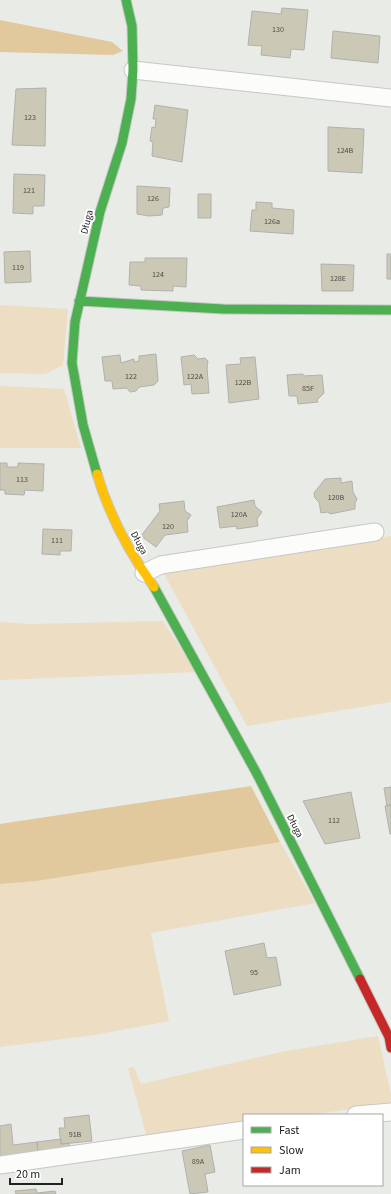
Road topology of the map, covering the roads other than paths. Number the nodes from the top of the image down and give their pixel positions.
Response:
1 (126, 0) edge
2 (133, 70) junction
3 (391, 98) edge
4 (79, 301) junction
5 (391, 310) edge
6 (374, 532) dead end
7 (144, 573) junction
8 (391, 1048) edge
9 (391, 1112) edge
10 (368, 1114) edge
11 (243, 1130) edge
12 (0, 1165) edge

1 - 2 street, Długa
2 - 3 street
2 - 4 street, Długa
4 - 5 street
4 - 7 street, Długa
6 - 7 street
7 - 8 street, Długa
9 - 10 street
11 - 12 street

